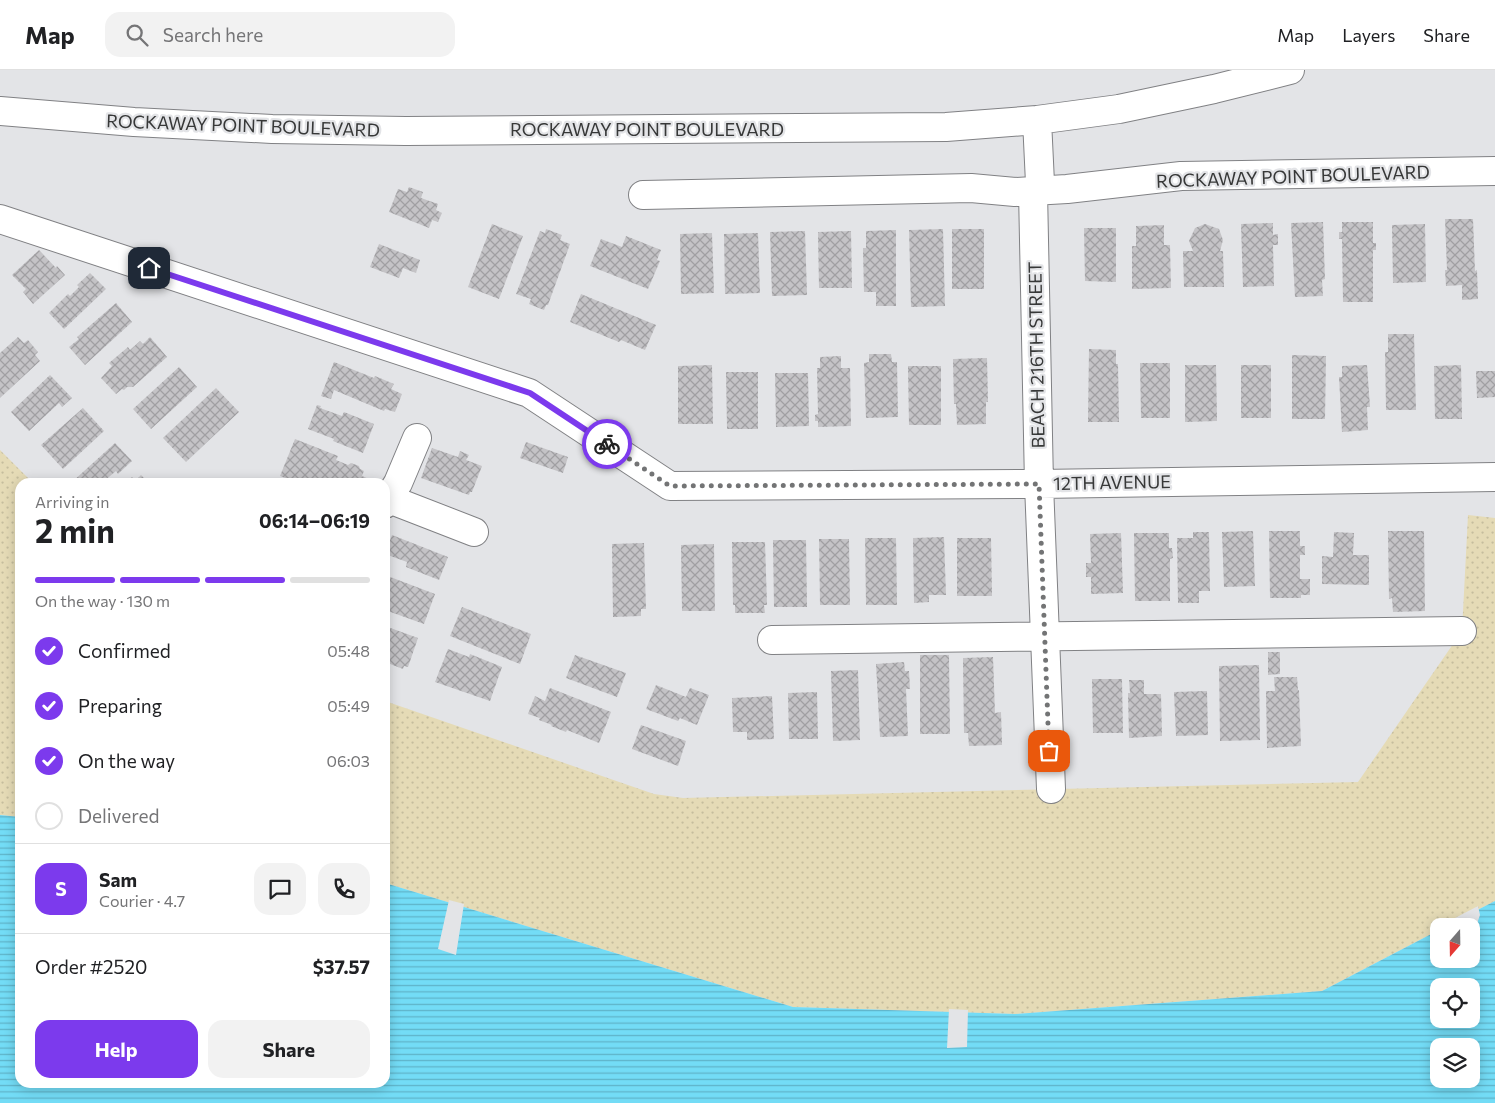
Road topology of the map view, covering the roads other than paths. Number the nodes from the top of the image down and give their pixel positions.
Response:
1 (1290, 70) edge
2 (0, 111) edge
3 (1028, 121) junction
4 (1495, 171) edge
5 (1033, 191) junction
6 (643, 195) dead end
7 (0, 219) edge
8 (417, 438) dead end
9 (1482, 477) edge
10 (1039, 484) junction
11 (390, 496) edge
12 (390, 502) edge
13 (474, 532) dead end
14 (1462, 631) dead end
15 (1045, 638) junction
16 (772, 640) dead end
17 (1051, 789) dead end

1 - 3 street, ROCKAWAY POINT BOULEVARD
2 - 3 street, ROCKAWAY POINT BOULEVARD
3 - 5 street, BEACH 216TH STREET
4 - 5 street, ROCKAWAY POINT BOULEVARD
5 - 6 street, ROCKAWAY POINT BOULEVARD
5 - 10 street, BEACH 216TH STREET
7 - 10 street, 12TH AVENUE
8 - 11 street
9 - 10 street, 12TH AVENUE
10 - 15 street, BEACH 216TH STREET
12 - 13 street
14 - 15 street
15 - 16 street
15 - 17 street, BEACH 216TH STREET

